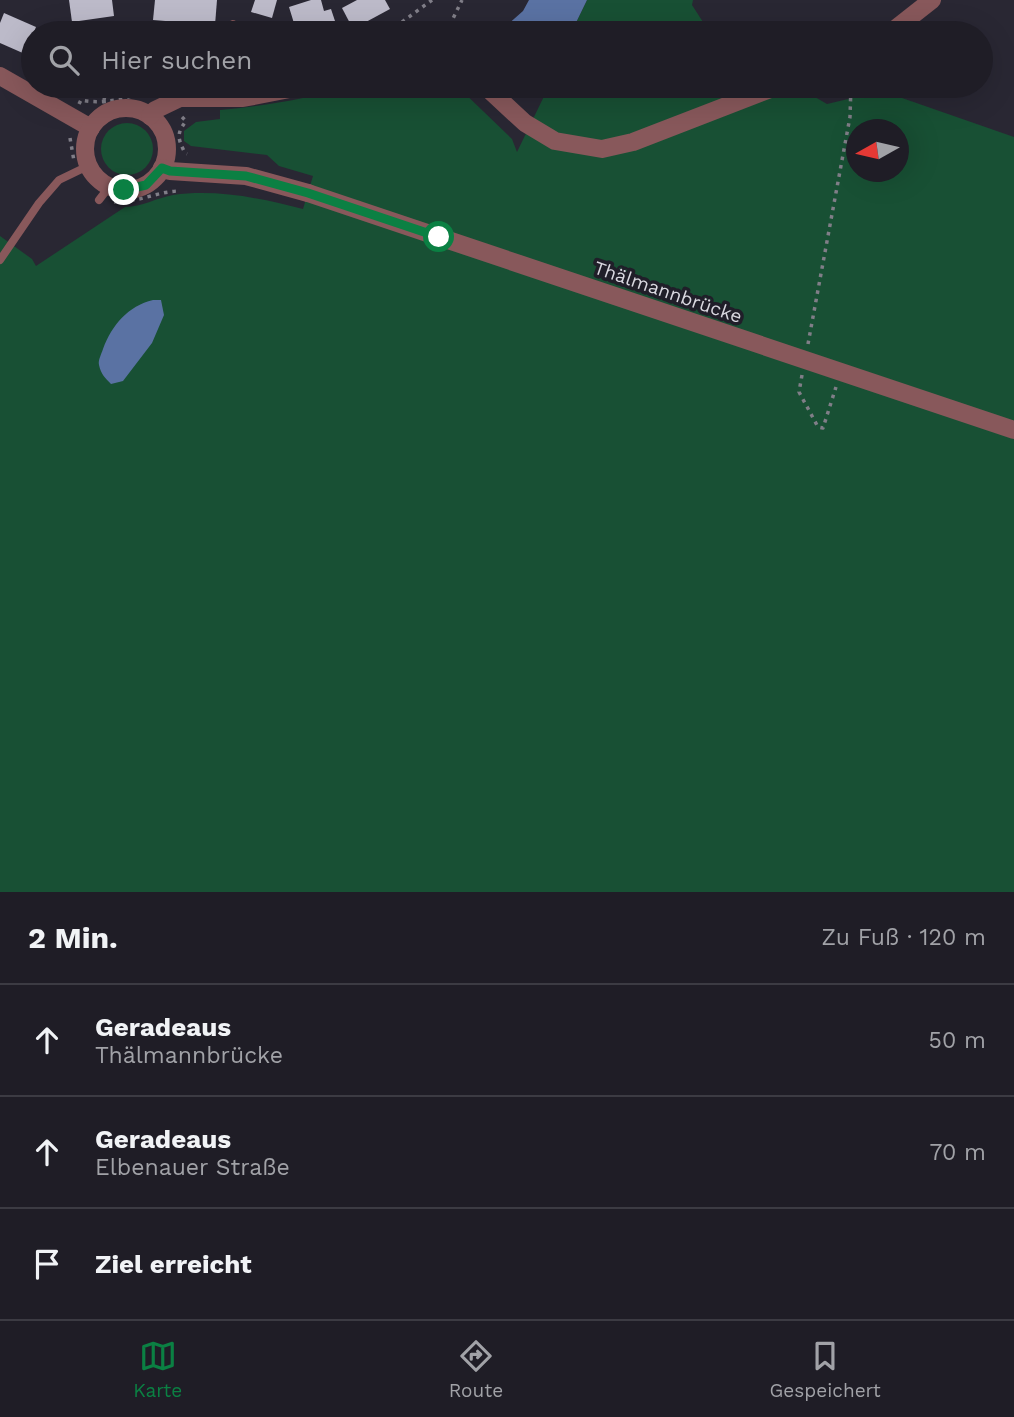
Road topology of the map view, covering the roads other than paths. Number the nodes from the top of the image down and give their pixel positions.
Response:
1 (932, 0) edge
2 (905, 21) edge
3 (0, 76) edge
4 (21, 88) edge
5 (38, 98) edge
6 (180, 98) edge
7 (498, 98) edge
8 (747, 98) edge
9 (150, 116) junction
10 (91, 128) junction
11 (88, 166) junction
12 (162, 168) junction
13 (0, 261) edge
14 (1014, 430) edge

1 - 2 street
3 - 4 street
5 - 10 street
6 - 9 street
7 - 8 street
9 - 10 street
9 - 12 street
10 - 11 street
11 - 12 street
11 - 13 lane
12 - 14 street, Thälmannbrücke, bridge

